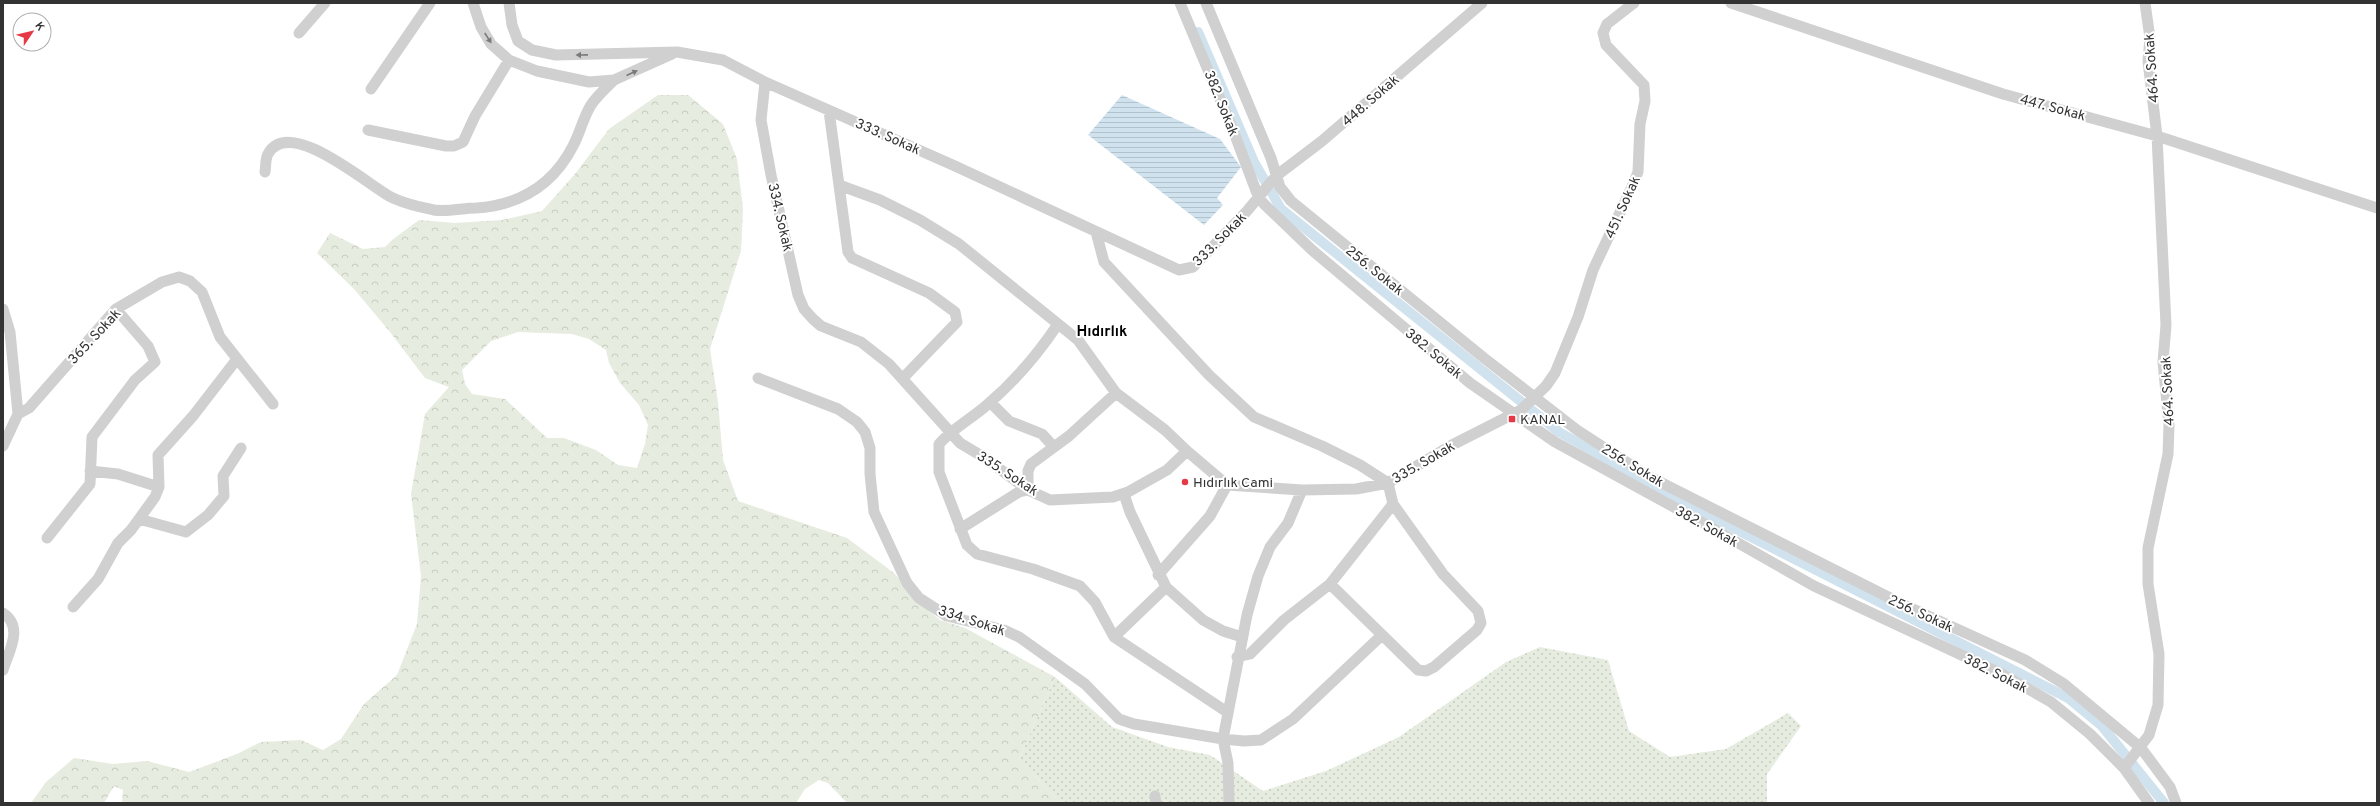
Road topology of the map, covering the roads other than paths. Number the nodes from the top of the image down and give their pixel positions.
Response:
1 (325, 3) edge
2 (430, 3) edge
3 (473, 3) edge
4 (509, 3) edge
5 (1180, 3) edge
6 (1206, 3) edge
7 (1482, 3) edge
8 (1634, 3) edge
9 (1731, 3) edge
10 (2145, 3) edge
11 (300, 33) dead end
12 (677, 52) junction
13 (509, 60) junction
14 (614, 80) junction
15 (765, 82) junction
16 (371, 89) dead end
17 (829, 110) junction
18 (368, 130) dead end
19 (2157, 136) junction
20 (265, 172) dead end
21 (1275, 177) junction
22 (839, 185) junction
23 (1260, 194) junction
24 (2377, 208) edge
25 (1096, 232) junction
26 (3, 309) edge
27 (116, 309) junction
28 (1058, 324) junction
29 (838, 333) joint
30 (237, 359) junction
31 (758, 378) dead end
32 (903, 378) junction
33 (1116, 393) junction
34 (1533, 399) junction
35 (990, 402) junction
36 (273, 404) dead end
37 (1517, 412) junction
38 (18, 414) junction
39 (950, 432) junction
40 (3, 446) edge
41 (1053, 446) junction
42 (241, 448) dead end
43 (1187, 451) junction
44 (90, 471) junction
45 (1388, 483) junction
46 (1227, 485) junction
47 (159, 487) junction
48 (1028, 490) junction
49 (1302, 490) junction
50 (1124, 494) junction
51 (1393, 504) junction
52 (139, 519) junction
53 (960, 529) junction
54 (47, 538) dead end
55 (1158, 575) junction
56 (1330, 584) junction
57 (1166, 587) junction
58 (73, 607) dead end
59 (3, 613) edge
60 (1382, 635) junction
61 (1114, 637) junction
62 (1242, 638) junction
63 (1237, 657) junction
64 (3, 670) edge
65 (1227, 712) junction
66 (1223, 739) junction
67 (2138, 751) junction
68 (2124, 768) junction
69 (1229, 803) edge
70 (2149, 803) edge
71 (2176, 803) edge

1 - 11 street
2 - 16 street
3 -> 13 street
12 -> 4 street, 333. Sokak
5 - 23 street, 382. Sokak
6 - 21 street, 256. Sokak
7 - 21 street, 448. Sokak
8 - 34 street, 451. Sokak
9 - 19 street, 447. Sokak
10 - 19 street, 464. Sokak
14 -> 12 street
12 - 15 street, 333. Sokak
13 - 14 street
13 - 18 street
14 - 20 street
15 - 17 street, 333. Sokak
15 - 29 street, 334. Sokak
17 - 22 street
17 - 25 street, 333. Sokak
19 - 24 street, 447. Sokak
19 - 67 street, 464. Sokak
21 - 23 street, 448. Sokak
21 - 34 street, 256. Sokak
22 - 28 street
22 - 32 street
23 - 25 street, 333. Sokak
23 - 37 street, 382. Sokak
25 - 45 street
26 - 38 street
27 - 30 street, 365. Sokak
27 - 38 street, 365. Sokak
27 - 44 street
28 - 33 street
28 - 35 street
29 - 32 street, 335. Sokak
30 - 36 street
30 - 47 street
31 - 66 street, 334. Sokak
32 - 39 street, 335. Sokak
33 - 41 street
33 - 43 street
34 - 37 street, 451. Sokak
34 - 67 street, 256. Sokak
35 - 39 street
35 - 41 street
37 - 45 street, 335. Sokak
37 - 68 street, 382. Sokak
38 - 40 street
39 - 48 street, 335. Sokak
39 - 53 street
41 - 48 street
42 - 52 street
43 - 46 street
43 - 50 street, 335. Sokak
44 - 47 street
44 - 54 street
45 - 49 street, 335. Sokak
45 - 51 street
46 - 49 street, 335. Sokak
46 - 55 street
47 - 52 street
48 - 50 street, 335. Sokak
48 - 53 street
49 - 62 street
50 - 55 street
51 - 56 street
51 - 60 street
52 - 58 street
53 - 61 street
55 - 57 street
56 - 60 street
56 - 63 street
57 - 61 street
57 - 62 street
59 - 64 street
60 - 66 street, 334. Sokak
61 - 65 street
62 - 63 street
63 - 65 street
65 - 66 street
66 - 69 street
67 - 68 street, 464. Sokak
67 - 71 street, 256. Sokak
68 - 70 street, 382. Sokak

